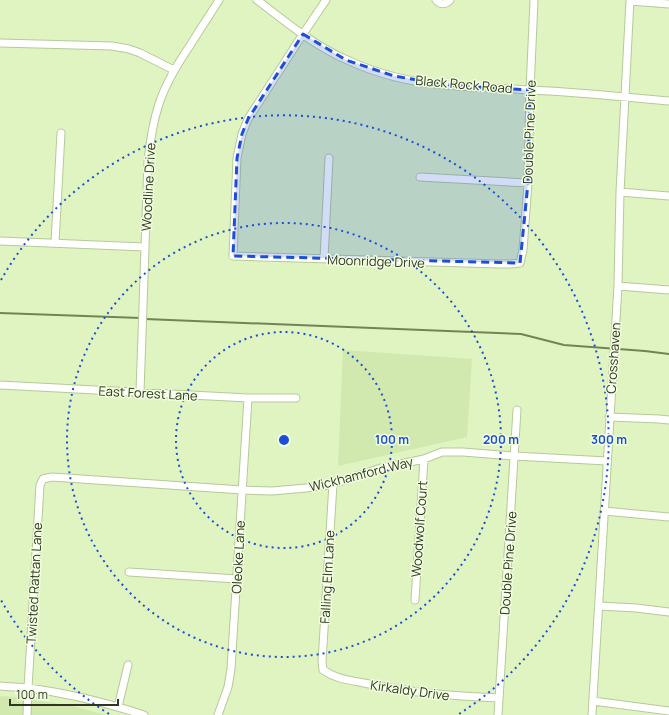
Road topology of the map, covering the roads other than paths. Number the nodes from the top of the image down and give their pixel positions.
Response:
1 (219, 0) edge
2 (257, 0) edge
3 (326, 0) edge
4 (436, 0) edge
5 (450, 0) edge
6 (534, 0) edge
7 (630, 1) edge
8 (669, 4) edge
9 (303, 34) junction
10 (0, 43) edge
11 (174, 70) junction
12 (530, 90) junction
13 (625, 98) junction
14 (669, 101) edge
15 (61, 133) dead end
16 (329, 158) dead end
17 (420, 177) dead end
18 (528, 183) junction
19 (620, 192) junction
20 (669, 196) edge
21 (0, 241) edge
22 (55, 242) junction
23 (145, 247) junction
24 (324, 259) junction
25 (520, 263) joint
26 (618, 286) junction
27 (669, 290) edge
28 (0, 385) edge
29 (140, 392) junction
30 (248, 398) junction
31 (296, 398) dead end
32 (517, 410) dead end
33 (609, 417) junction
34 (669, 420) edge
35 (514, 456) junction
36 (424, 458) junction
37 (607, 461) junction
38 (43, 480) joint
39 (333, 484) junction
40 (242, 490) junction
41 (604, 512) junction
42 (669, 517) edge
43 (129, 572) dead end
44 (237, 579) junction
45 (414, 600) dead end
46 (599, 606) junction
47 (669, 612) edge
48 (128, 665) dead end
49 (323, 670) joint
50 (0, 686) edge
51 (28, 688) junction
52 (499, 698) junction
53 (593, 701) junction
54 (118, 707) junction
55 (669, 711) edge
56 (27, 715) edge
57 (144, 715) edge
58 (218, 715) edge
59 (498, 715) edge
60 (592, 715) edge

1 - 11 street, Woodline Drive
2 - 9 street, Black Rock Road
3 - 9 street
4 - 5 street
6 - 12 street, Double Pine Drive
7 - 8 street
7 - 13 street, Crosshaven
9 - 12 street, Black Rock Road
9 - 24 street, Moonridge Drive
10 - 11 street
11 - 23 street, Woodline Drive
12 - 13 street, Black Rock Road
12 - 18 street, Double Pine Drive
13 - 14 street, Black Rock Road
13 - 19 street, Crosshaven
15 - 22 street
16 - 24 street
17 - 18 street
18 - 25 street, Double Pine Drive
19 - 20 street
19 - 26 street, Crosshaven
21 - 22 street
22 - 23 street
23 - 29 street, Woodline Drive
24 - 25 street, Moonridge Drive
26 - 27 street
26 - 33 street, Crosshaven
28 - 29 street, East Forest Lane
29 - 30 street, East Forest Lane
30 - 31 street, East Forest Lane
30 - 40 street, Oleoke Lane
32 - 35 street, Double Pine Drive
33 - 34 street
33 - 37 street, Crosshaven
35 - 36 street, Wickhamford Way
35 - 37 street, Wickhamford Way
35 - 52 street, Double Pine Drive
36 - 39 street, Wickhamford Way
36 - 45 street, Woodwolf Court
37 - 41 street, Crosshaven
38 - 40 street, Wickhamford Way
38 - 51 street, Twisted Rattan Lane
39 - 40 street, Wickhamford Way
39 - 49 street, Falling Elm Lane
40 - 44 street, Oleoke Lane
41 - 42 street
41 - 46 street, Crosshaven
43 - 44 street
44 - 58 street, Oleoke Lane
46 - 47 street
46 - 53 street, Crosshaven
48 - 54 street
49 - 52 street, Kirkaldy Drive
50 - 51 street
51 - 54 street
51 - 56 street, Twisted Rattan Lane
52 - 59 street, Double Pine Drive
53 - 55 street
53 - 60 street, Crosshaven
54 - 57 street

